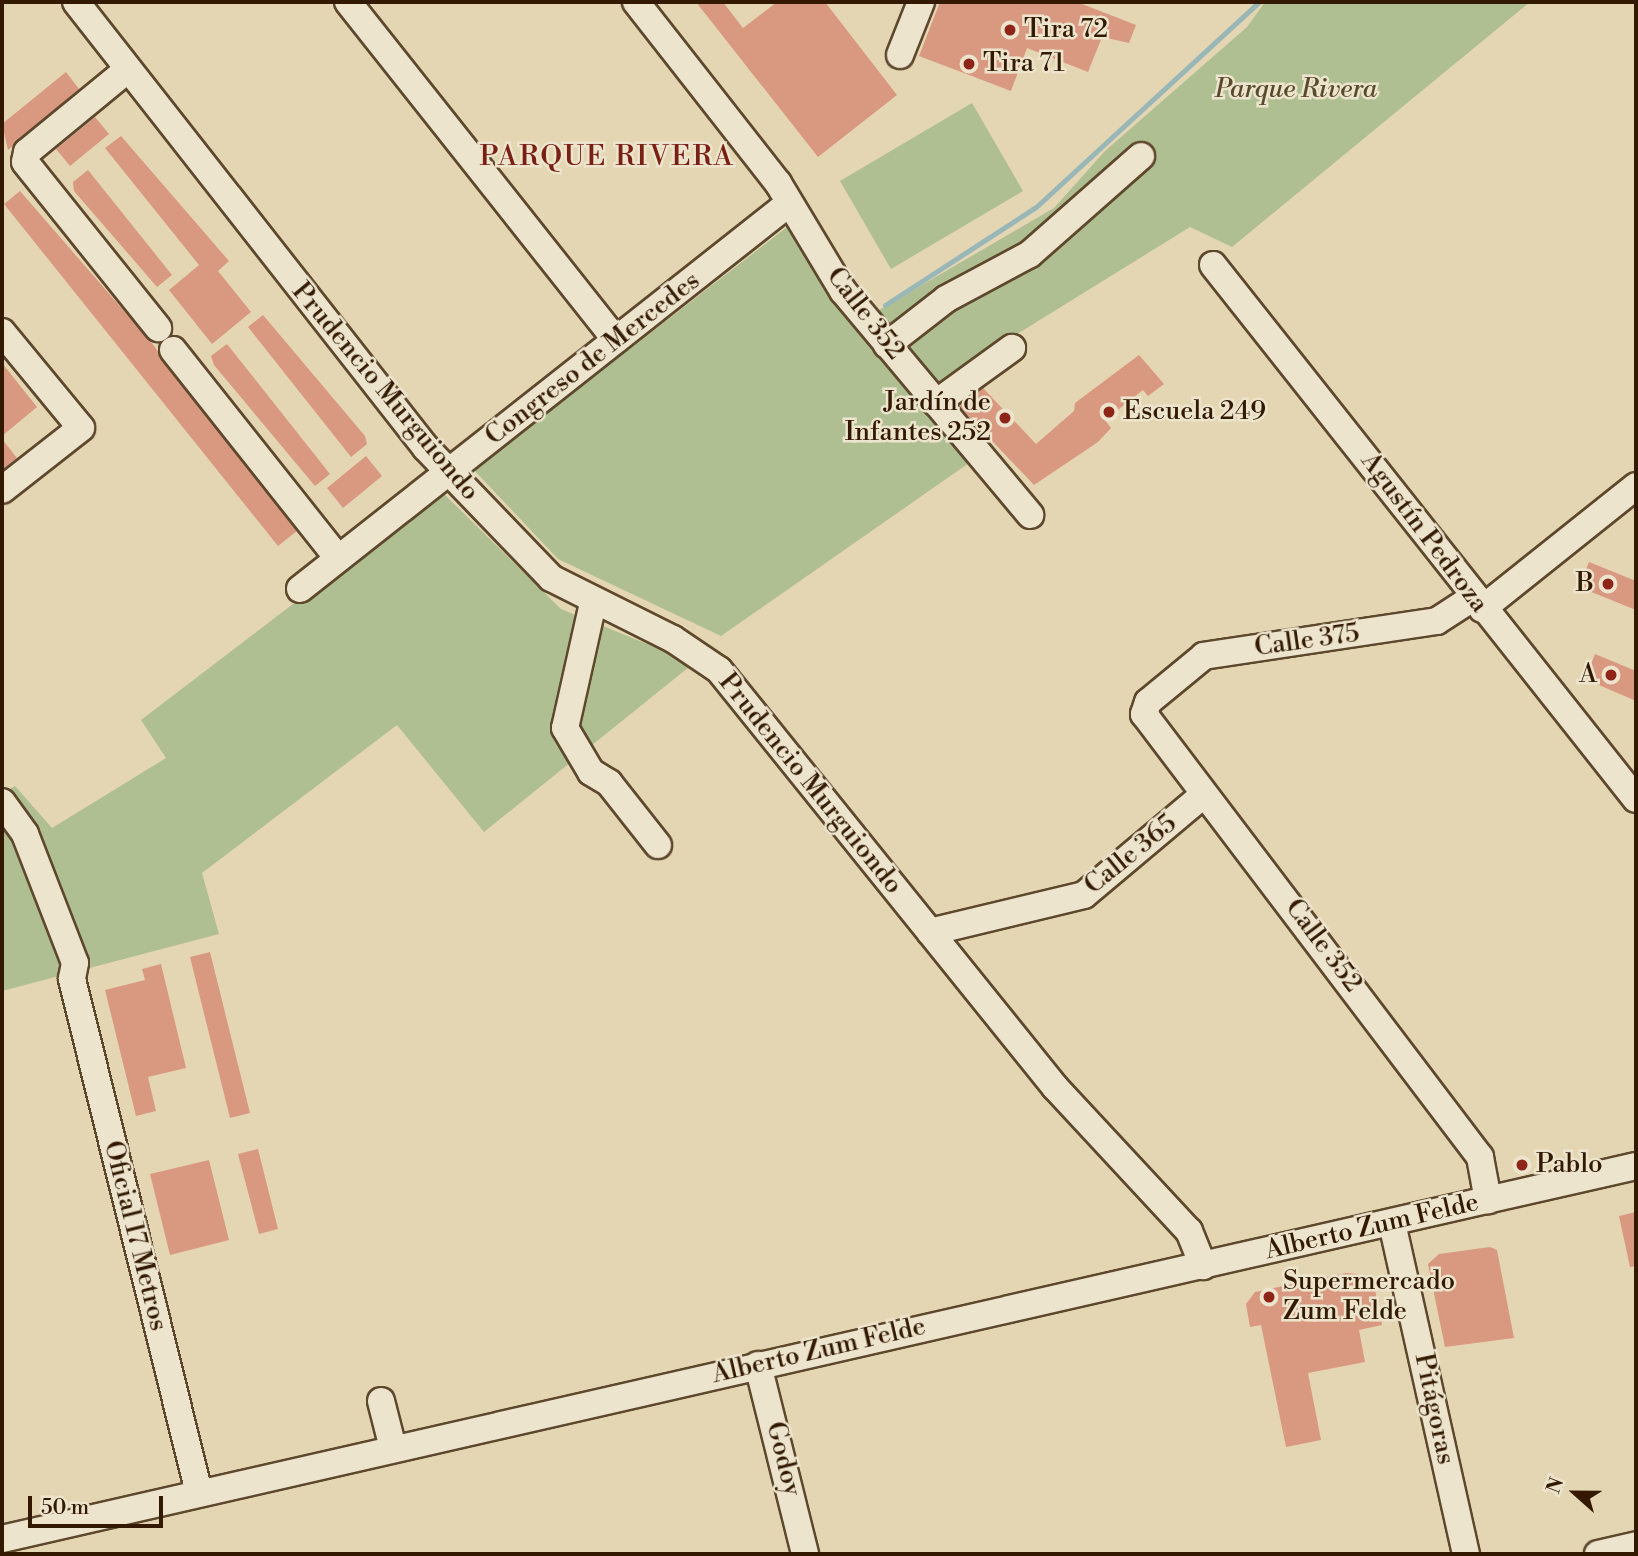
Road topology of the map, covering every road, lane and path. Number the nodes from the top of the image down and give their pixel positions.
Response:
1 (76, 2) edge
2 (348, 2) edge
3 (636, 2) edge
4 (921, 2) edge
5 (900, 55) dead end
6 (127, 70) junction
7 (1141, 156) dead end
8 (787, 205) junction
9 (1213, 265) dead end
10 (158, 328) dead end
11 (2, 332) edge
12 (616, 340) junction
13 (887, 345) junction
14 (1012, 348) dead end
15 (173, 350) dead end
16 (936, 403) junction
17 (449, 472) junction
18 (1636, 486) edge
19 (2, 490) edge
20 (1030, 515) dead end
21 (337, 557) junction
22 (300, 589) dead end
23 (593, 603) junction
24 (1478, 603) junction
25 (1148, 702) joint
26 (1203, 796) junction
27 (1636, 799) edge
28 (2, 802) edge
29 (658, 845) dead end
30 (930, 932) junction
31 (1636, 1166) edge
32 (1488, 1200) junction
33 (1392, 1223) junction
34 (1203, 1266) junction
35 (758, 1365) junction
36 (381, 1401) dead end
37 (393, 1448) junction
38 (199, 1493) junction
39 (2, 1539) edge
40 (1636, 1545) edge
41 (805, 1554) edge
42 (1466, 1554) edge
43 (1598, 1554) edge

1 - 6 street, Prudencio Murguiondo
2 - 12 street
3 - 8 street, Calle 352
4 - 5 street
6 - 10 street
6 - 17 street, Prudencio Murguiondo
7 - 13 street
8 - 12 street, Congreso de Mercedes
8 - 13 street, Calle 352
9 - 24 street, Agustín Pedroza
11 - 19 street
12 - 17 street, Congreso de Mercedes
13 - 16 street, Calle 352
14 - 16 street
15 - 21 street
16 - 20 street, Calle 352
17 - 21 street, Congreso de Mercedes
17 - 23 street, Prudencio Murguiondo
18 - 24 street, Calle 375
21 - 22 street, Congreso de Mercedes
23 - 29 street
23 - 30 street, Prudencio Murguiondo
24 - 25 street, Calle 375
24 - 27 street, Agustín Pedroza
25 - 26 street, Calle 352
26 - 30 street, Calle 365
26 - 32 street, Calle 352
28 - 38 street, Oficial 17 Metros
30 - 34 street, Prudencio Murguiondo
31 - 32 street, Alberto Zum Felde
32 - 33 street, Alberto Zum Felde
33 - 34 street, Alberto Zum Felde
33 - 42 street, Pitágoras
34 - 35 street, Alberto Zum Felde
35 - 37 street, Alberto Zum Felde
35 - 41 street, Godoy
36 - 37 street
37 - 38 street, Alberto Zum Felde
38 - 39 street, Alberto Zum Felde
40 - 43 street

